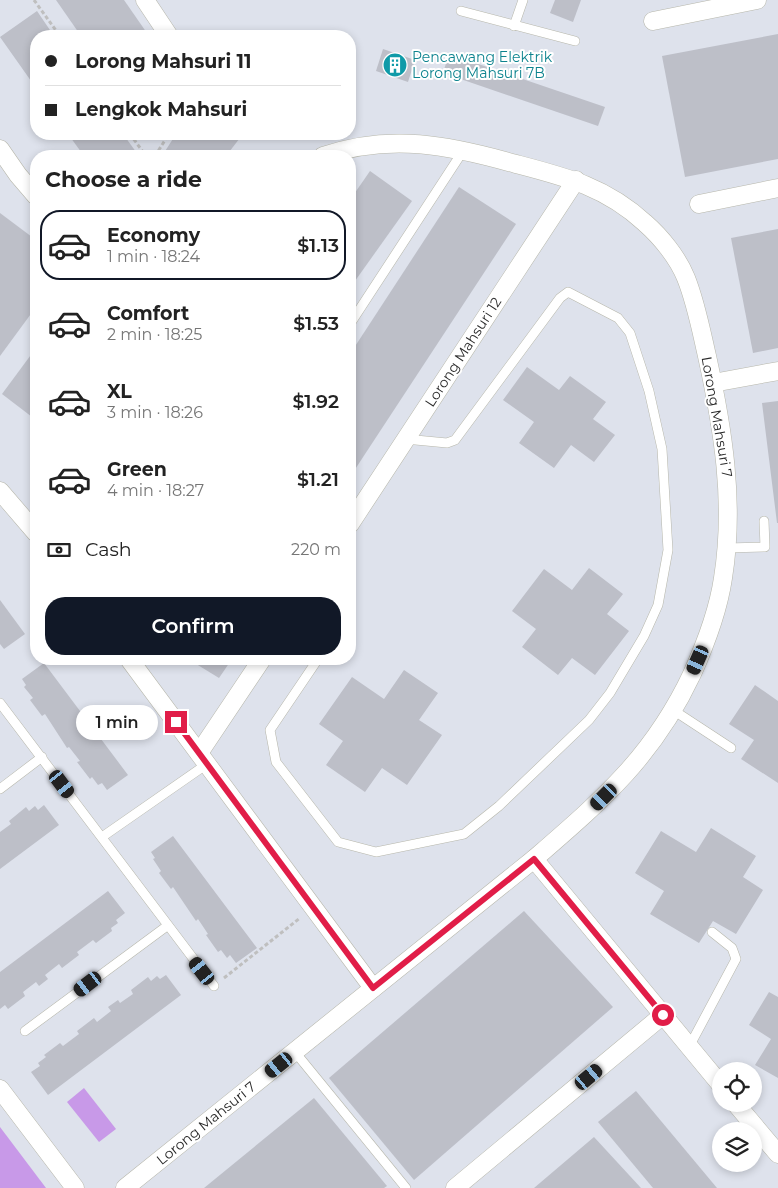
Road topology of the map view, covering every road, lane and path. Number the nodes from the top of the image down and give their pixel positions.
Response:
1 (34, 0) edge
2 (145, 0) edge
3 (523, 0) edge
4 (757, 0) edge
5 (461, 11) dead end
6 (653, 21) dead end
7 (514, 26) junction
8 (56, 30) edge
9 (165, 30) edge
10 (575, 41) dead end
11 (0, 148) edge
12 (342, 150) edge
13 (463, 151) junction
14 (576, 180) junction
15 (778, 188) edge
16 (30, 189) edge
17 (700, 204) dead end
18 (356, 315) edge
19 (778, 371) edge
20 (713, 383) junction
21 (406, 439) junction
22 (0, 491) edge
23 (356, 515) edge
24 (764, 522) dead end
25 (30, 525) edge
26 (727, 548) junction
27 (134, 665) edge
28 (258, 665) edge
29 (314, 665) edge
30 (0, 702) edge
31 (673, 710) junction
32 (731, 748) dead end
33 (42, 757) junction
34 (203, 759) junction
35 (0, 789) edge
36 (102, 837) junction
37 (534, 859) junction
38 (313, 907) junction
39 (167, 926) junction
40 (712, 932) dead end
41 (214, 986) joint
42 (373, 988) junction
43 (663, 1015) junction
44 (26, 1031) dead end
45 (689, 1046) junction
46 (295, 1052) junction
47 (712, 1075) edge
48 (0, 1089) edge
49 (743, 1112) edge
50 (778, 1154) edge
51 (75, 1188) edge
52 (125, 1188) edge
53 (406, 1188) edge
54 (455, 1188) edge

1 - 8 path
2 - 9 street
3 - 7 lane
4 - 6 street
5 - 7 lane
7 - 10 lane
11 - 16 street
12 - 13 street, Lorong Mahsuri 7
13 - 14 street, Lorong Mahsuri 7
13 - 18 lane
14 - 20 street, Lorong Mahsuri 7
14 - 21 street, Lorong Mahsuri 12
15 - 17 street
19 - 20 street
20 - 26 street, Lorong Mahsuri 7
21 - 23 street, Lorong Mahsuri 12
21 - 29 lane
22 - 25 street
24 - 26 lane
26 - 31 street, Lorong Mahsuri 7
27 - 34 street
28 - 34 street
30 - 33 lane
31 - 32 lane
31 - 37 street, Lorong Mahsuri 7
33 - 35 lane
33 - 36 lane
34 - 36 lane
34 - 38 street
36 - 39 lane
37 - 42 street, Lorong Mahsuri 7
37 - 43 street
38 - 41 path
38 - 42 street
39 - 41 lane
39 - 44 lane
40 - 45 lane
42 - 46 street, Lorong Mahsuri 7
43 - 45 street
43 - 54 street
45 - 47 street
46 - 52 street, Lorong Mahsuri 7
46 - 53 lane
48 - 51 street
49 - 50 street

